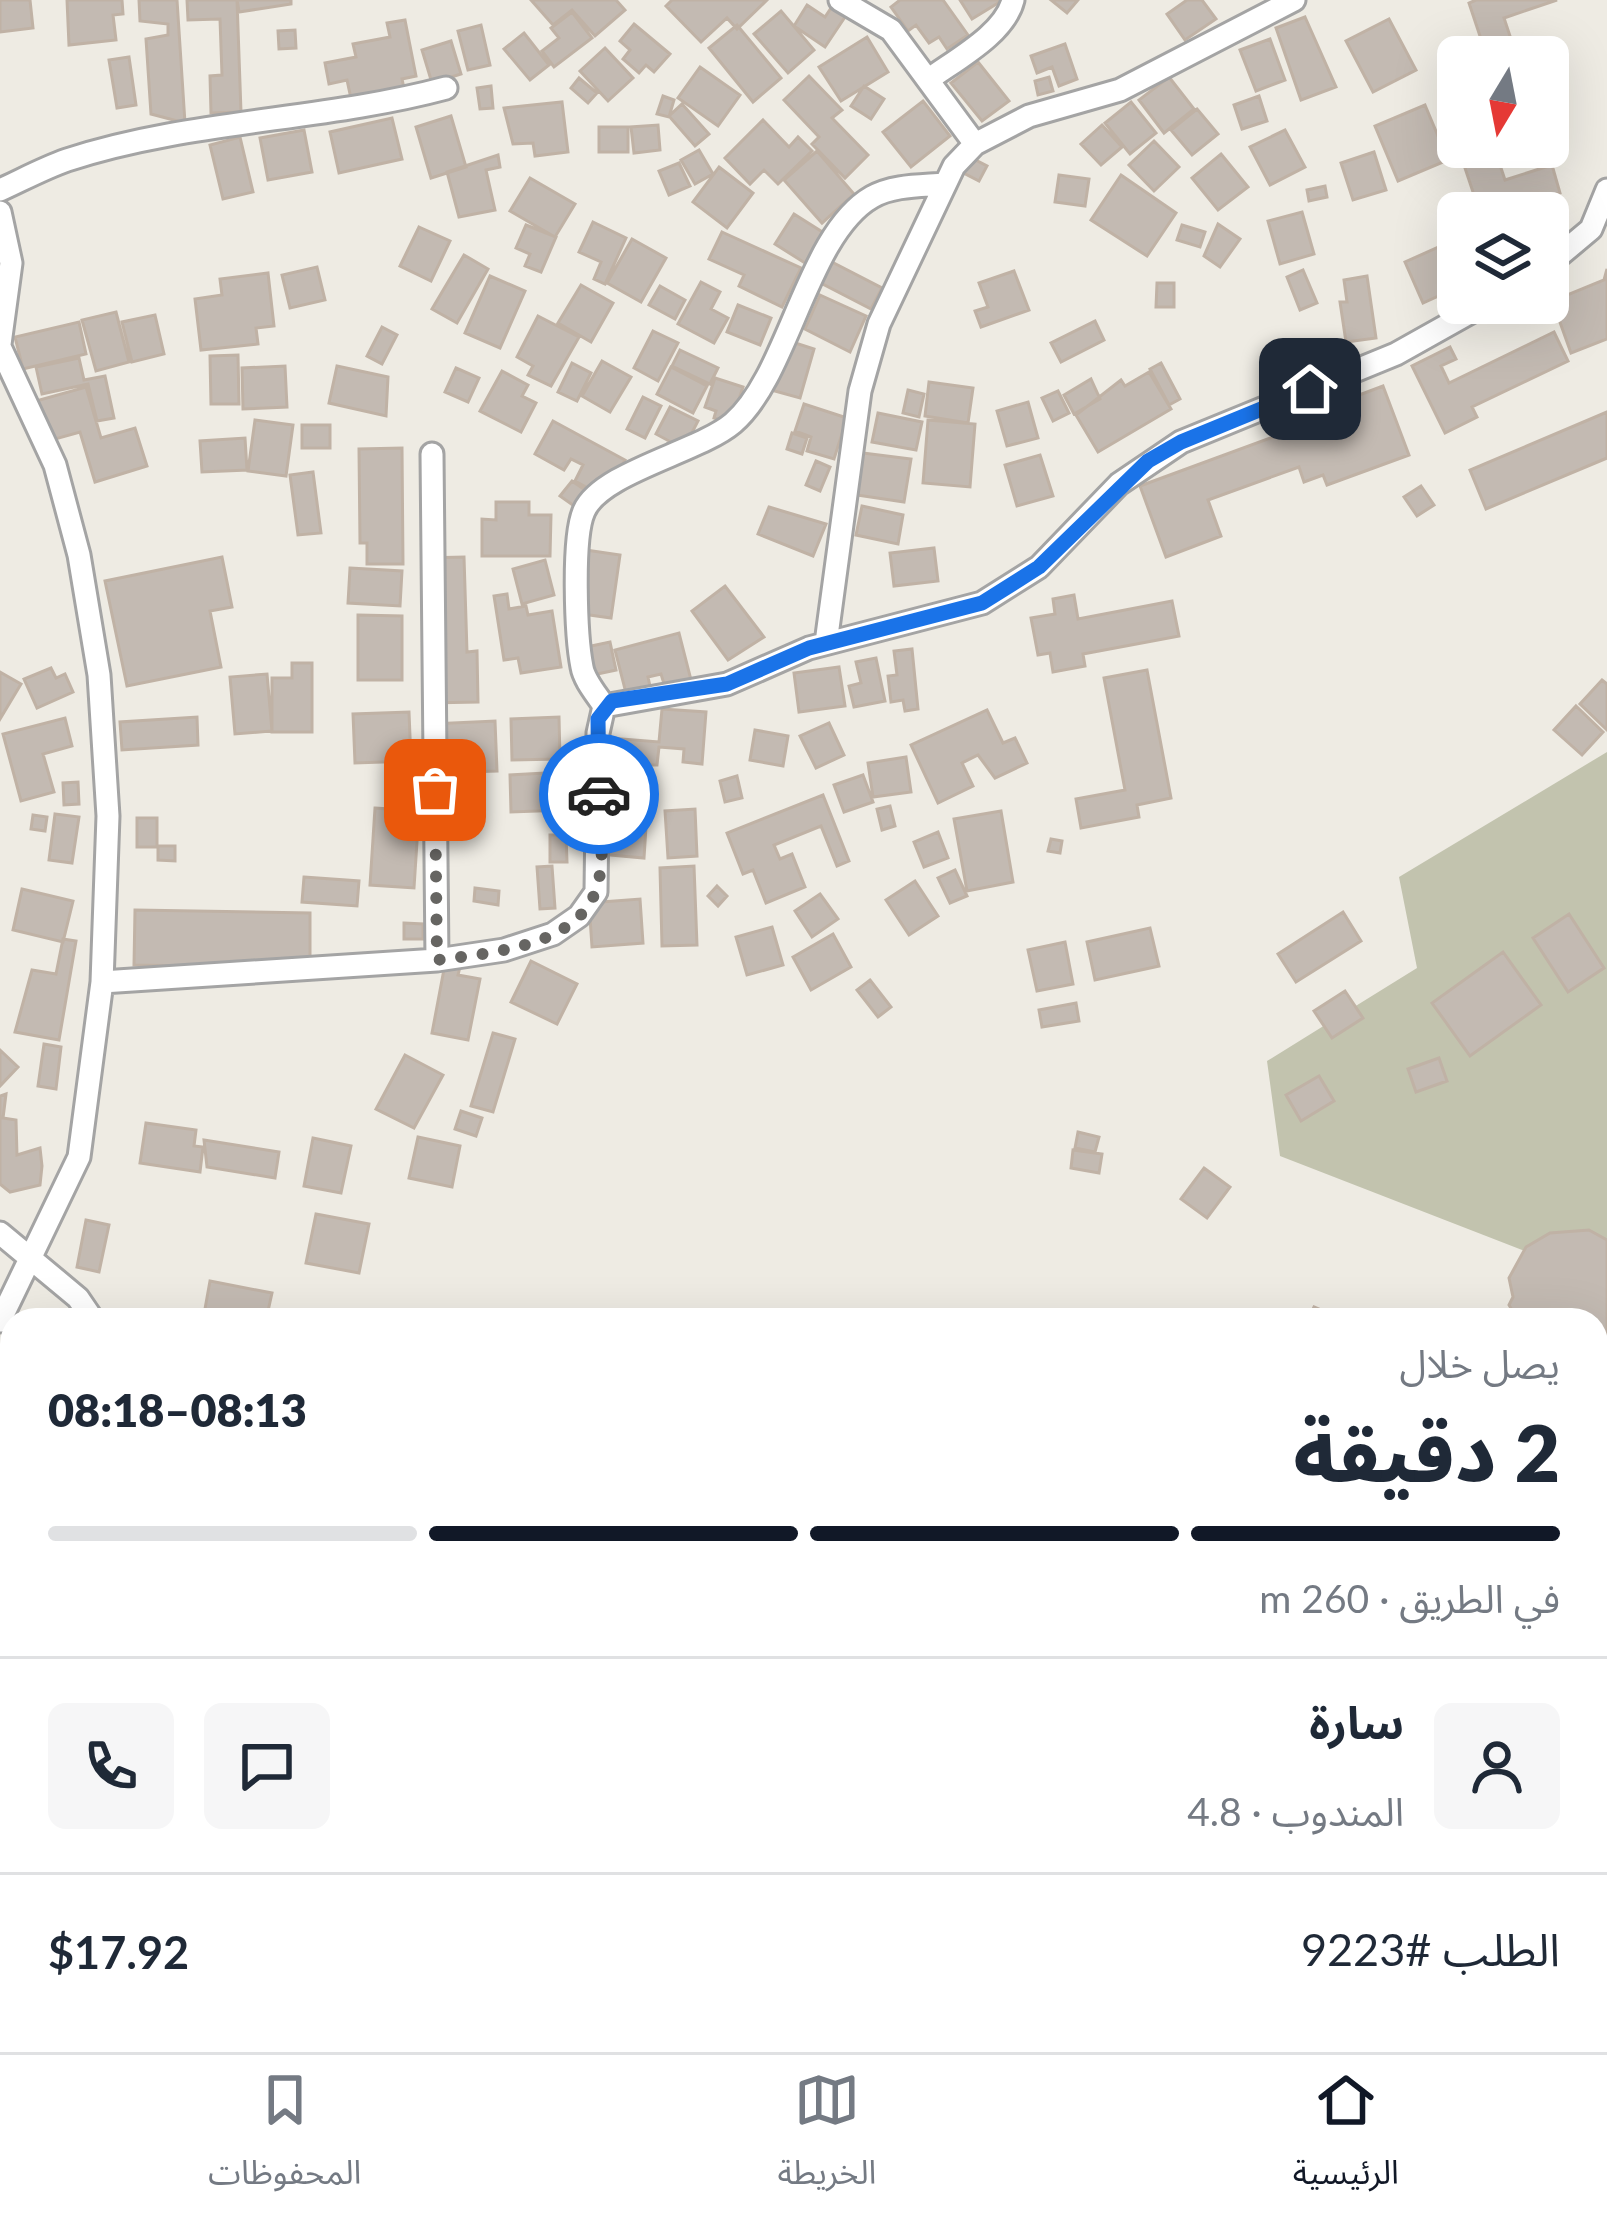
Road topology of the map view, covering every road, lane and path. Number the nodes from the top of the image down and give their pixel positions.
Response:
1 (841, 0) edge
2 (1012, 0) edge
3 (1294, 0) edge
4 (928, 80) junction
5 (446, 88) dead end
6 (975, 144) junction
7 (944, 184) junction
8 (0, 190) edge
9 (1607, 190) edge
10 (0, 212) edge
11 (1569, 247) edge
12 (1449, 324) edge
13 (0, 346) edge
14 (432, 454) dead end
15 (826, 644) junction
16 (604, 706) junction
17 (437, 960) junction
18 (102, 982) junction
19 (0, 1233) edge
20 (33, 1258) junction
21 (7, 1308) edge
22 (85, 1308) edge

1 - 4 street
2 - 4 street
3 - 6 street
4 - 6 street
5 - 8 street
6 - 7 street
7 - 15 street
7 - 16 street
9 - 11 street
10 - 13 street
12 - 15 street
13 - 18 street
14 - 17 street
15 - 16 street
16 - 17 street
17 - 18 street
18 - 20 street
19 - 20 street
20 - 21 street
20 - 22 street

